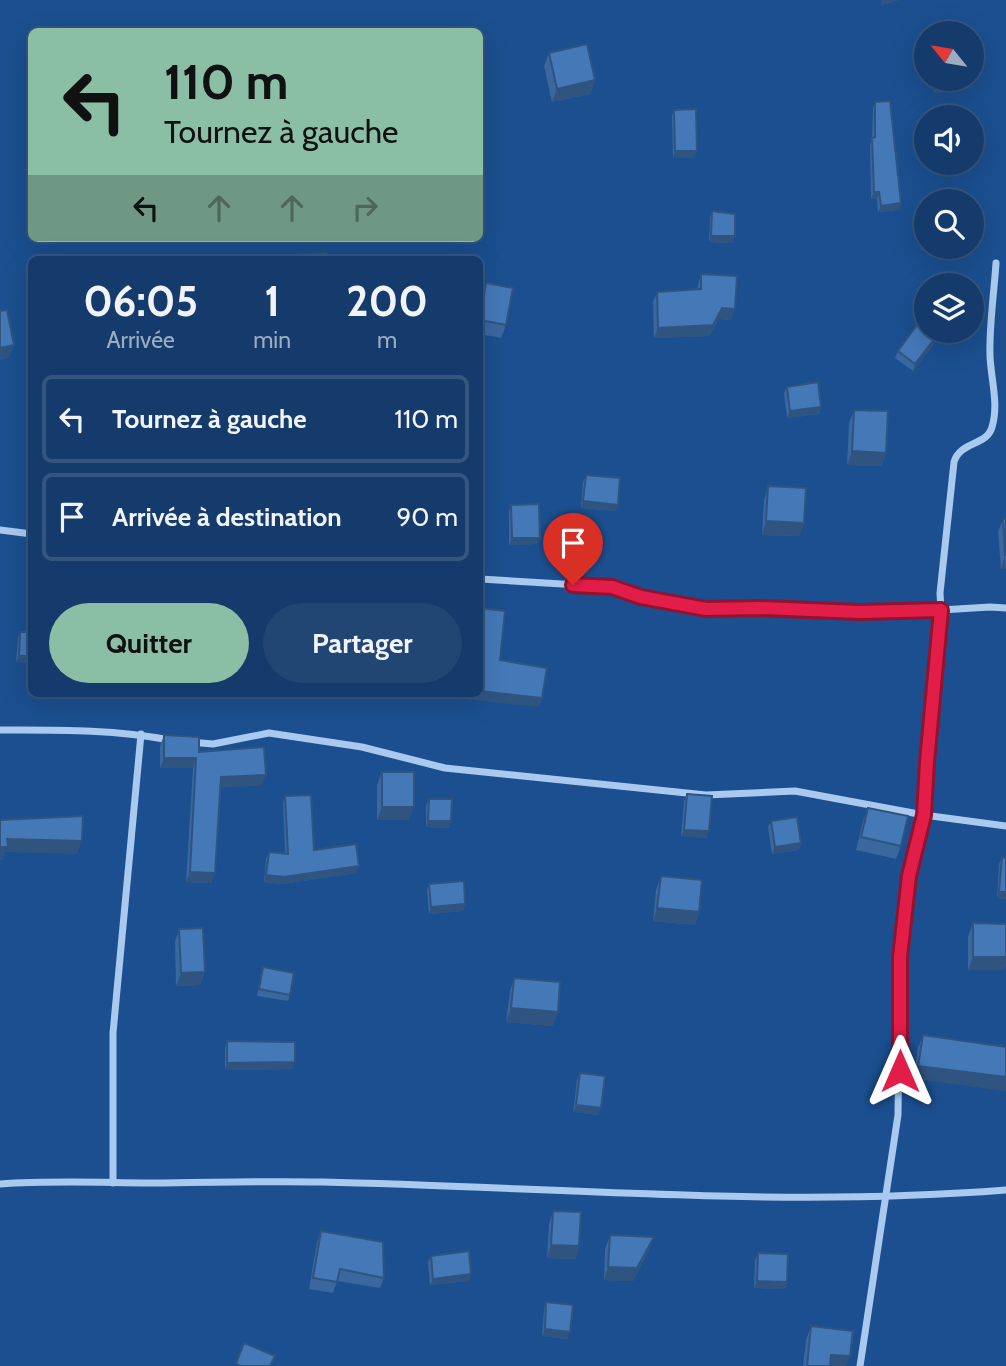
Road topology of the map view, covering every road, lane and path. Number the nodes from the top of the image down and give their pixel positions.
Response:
1 (996, 263) dead end
2 (0, 530) edge
3 (28, 534) edge
4 (483, 579) edge
5 (1006, 608) edge
6 (941, 610) junction
7 (0, 730) edge
8 (141, 734) junction
9 (924, 815) junction
10 (1006, 826) edge
11 (113, 1183) junction
12 (0, 1184) edge
13 (1006, 1191) edge
14 (886, 1196) junction
15 (860, 1366) edge

1 - 6 street
2 - 3 street
4 - 6 street
5 - 6 street
6 - 9 street
7 - 8 street
8 - 9 street
8 - 11 street
9 - 10 street
9 - 14 street
11 - 12 street
11 - 14 street
13 - 14 street
14 - 15 street

